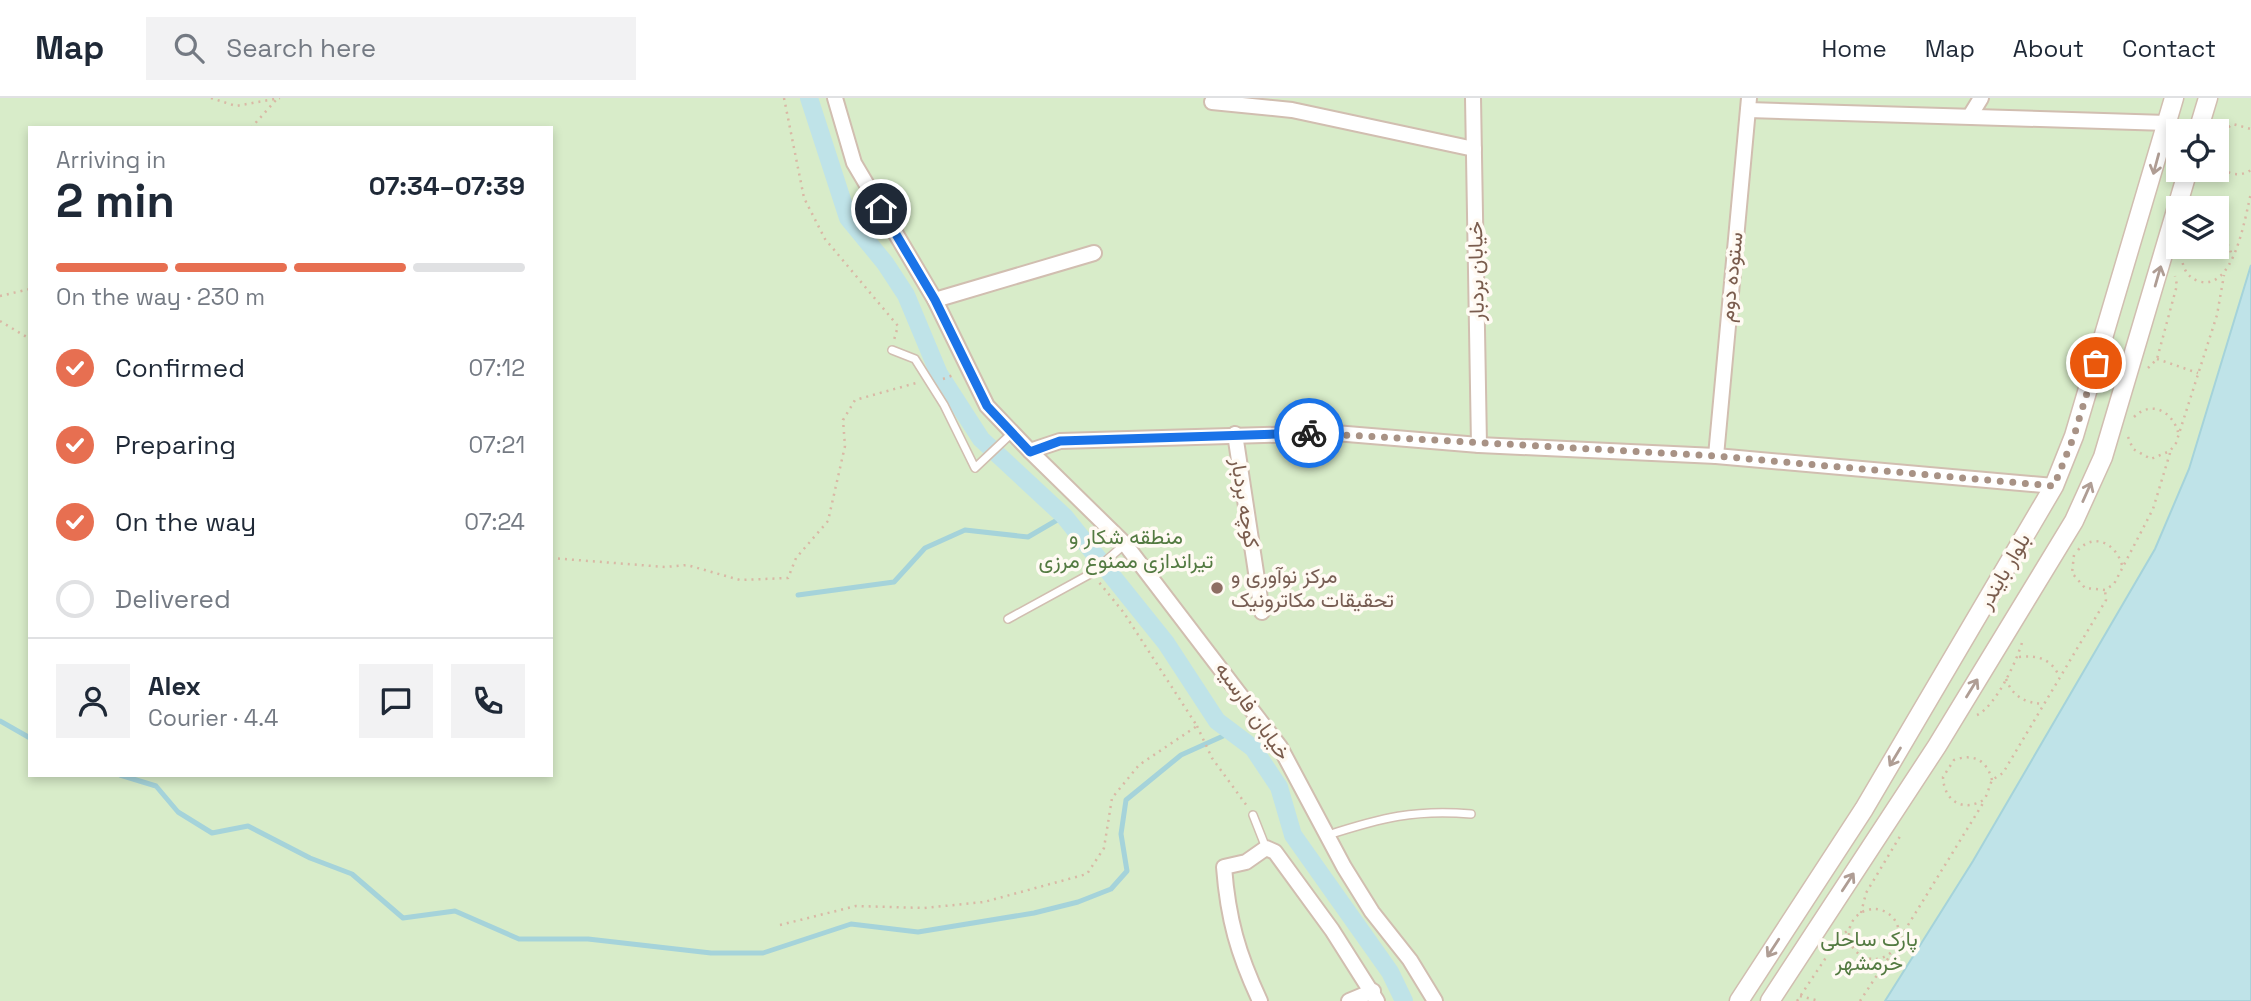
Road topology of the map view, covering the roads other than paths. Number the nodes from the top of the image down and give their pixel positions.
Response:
1 (835, 98) edge
2 (1473, 98) edge
3 (1981, 98) edge
4 (2174, 98) edge
5 (2208, 98) edge
6 (1212, 102) dead end
7 (1749, 104) edge
8 (1970, 116) junction
9 (2168, 119) edge
10 (2202, 119) edge
11 (2166, 123) edge
12 (2166, 126) edge
13 (1474, 149) junction
14 (2184, 182) edge
15 (1094, 253) dead end
16 (935, 300) junction
17 (892, 350) road end
18 (1234, 434) junction
19 (1007, 437) junction
20 (1479, 445) junction
21 (1030, 452) junction
22 (1716, 456) junction
23 (2054, 486) junction
24 (1125, 544) junction
25 (1262, 612) dead end
26 (1008, 618) dead end
27 (1911, 730) junction
28 (1945, 747) junction
29 (1471, 814) dead end
30 (1252, 815) road end
31 (1328, 835) junction
32 (1266, 848) junction
33 (1375, 996) edge
34 (1260, 1001) edge
35 (1349, 1001) edge
36 (1435, 1001) edge
37 (1739, 1001) edge
38 (1770, 1001) edge

1 - 16 street, خیابان فارسیه
2 - 13 street, خیابان بردبار
3 - 8 street
4 - 9 street, بلوار بایندر
5 - 10 street
6 - 13 street
7 - 8 street
7 - 22 street, ستوده دوم
8 - 11 street
12 -> 23 street, بلوار بایندر
13 - 20 street, خیابان بردبار
28 -> 14 street, بلوار بایندر
15 - 16 street
16 - 19 street, خیابان فارسیه
17 - 19 lane
18 - 20 street
18 - 21 street
18 - 25 street, کوچه بردبار
19 - 21 street, خیابان فارسیه
20 - 22 street
21 - 24 street, خیابان فارسیه
22 - 23 street
23 - 27 street, بلوار بایندر
24 - 26 lane
24 - 31 street, خیابان فارسیه
27 - 28 street
27 -> 37 street, بلوار بایندر
38 -> 28 street, بلوار بایندر
29 - 31 lane
30 - 32 lane
31 - 36 street, خیابان فارسیه
32 - 33 street
32 - 34 street
33 - 35 street

